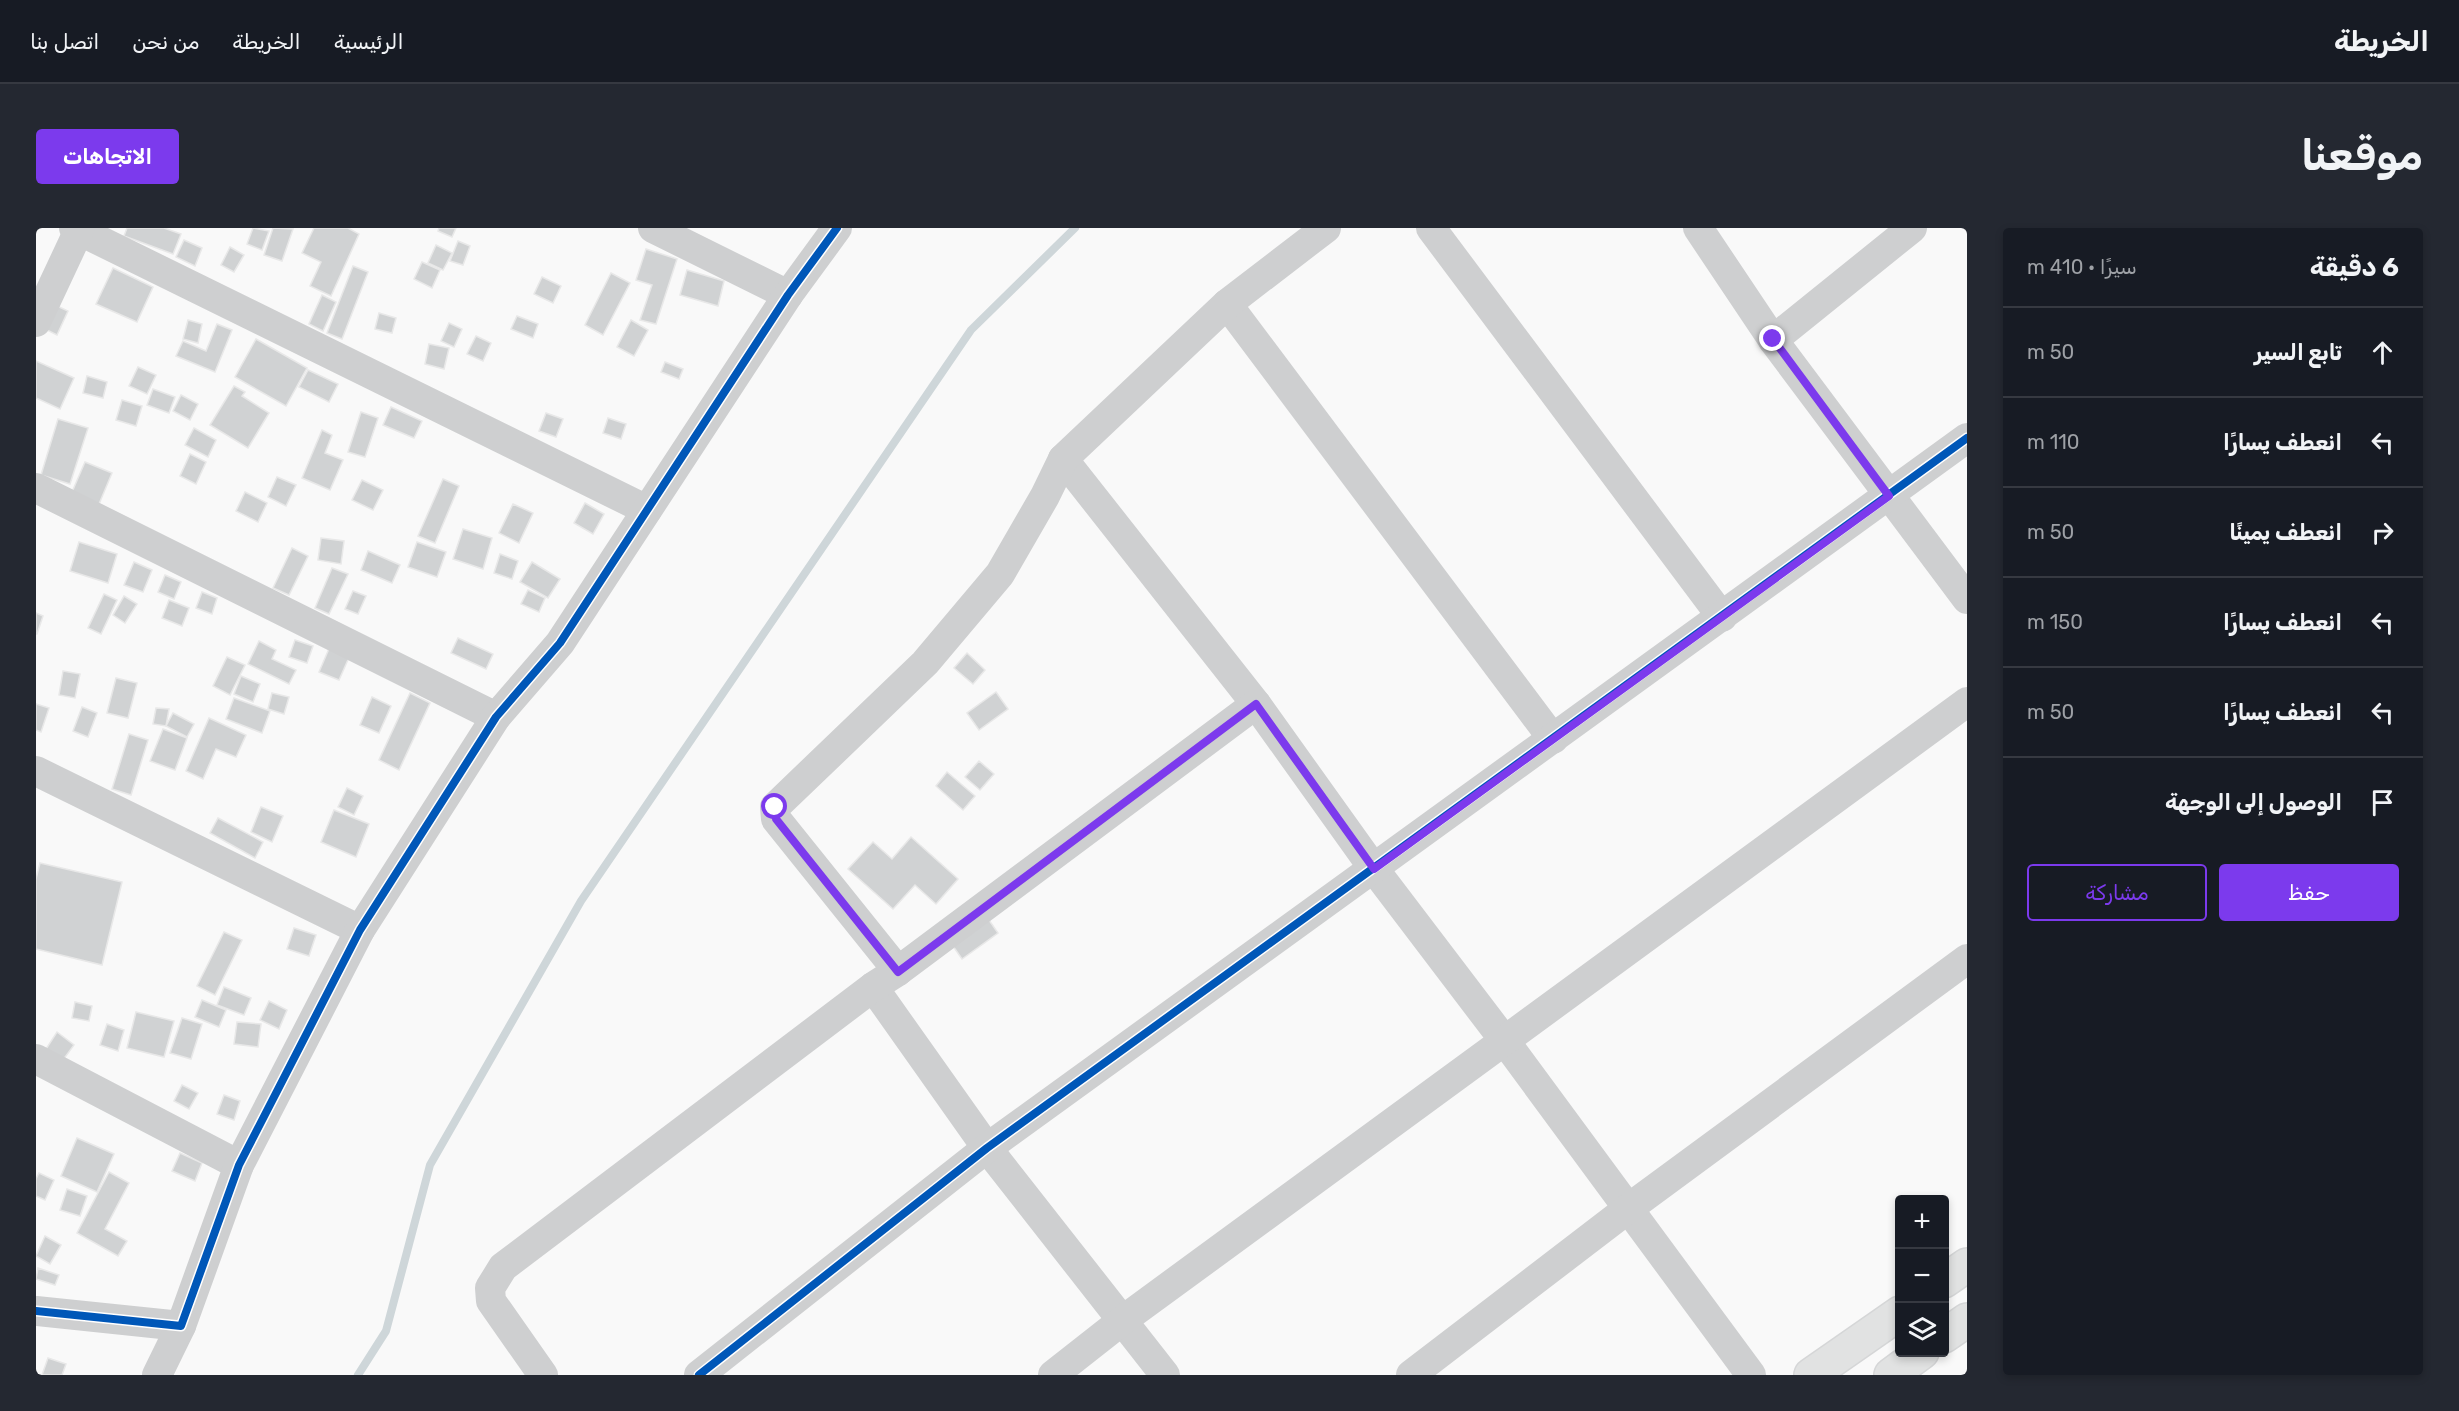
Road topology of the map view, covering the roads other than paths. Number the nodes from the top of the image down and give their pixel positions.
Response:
1 (653, 228) edge
2 (837, 228) edge
3 (1326, 228) edge
4 (1431, 228) edge
5 (1698, 228) edge
6 (1912, 228) edge
7 (77, 229) edge
8 (788, 295) junction
9 (1227, 304) junction
10 (36, 322) edge
11 (1773, 339) junction
12 (1967, 438) edge
13 (1064, 459) junction
14 (36, 488) edge
15 (1889, 496) junction
16 (647, 510) junction
17 (1967, 599) edge
18 (1722, 617) junction
19 (1967, 702) edge
20 (1256, 704) junction
21 (496, 717) junction
22 (1553, 739) junction
23 (36, 771) edge
24 (1374, 869) junction
25 (360, 930) junction
26 (1967, 959) edge
27 (898, 972) junction
28 (873, 987) junction
29 (1504, 1040) junction
30 (36, 1059) edge
31 (987, 1148) junction
32 (239, 1165) junction
33 (1629, 1208) junction
34 (1967, 1265) edge
35 (1949, 1278) edge
36 (36, 1311) edge
37 (1895, 1316) edge
38 (1123, 1320) junction
39 (1967, 1320) edge
40 (181, 1326) junction
41 (1949, 1333) edge
42 (1916, 1357) edge
43 (157, 1375) edge
44 (543, 1375) edge
45 (699, 1375) edge
46 (1053, 1375) edge
47 (1165, 1375) edge
48 (1412, 1375) edge
49 (1751, 1375) edge
50 (1811, 1375) edge
51 (1891, 1375) edge

1 - 8 street
2 - 8 street
3 - 9 street
4 - 18 street
5 - 11 street
6 - 11 street
7 - 10 street
7 - 16 street
8 - 16 street
9 - 13 street
9 - 22 street
11 - 15 street
12 - 15 street
13 - 20 street
13 - 27 street
14 - 21 street
15 - 17 street
15 - 18 street
16 - 21 street
18 - 22 street
19 - 29 street
20 - 24 street
20 - 27 street
21 - 25 street
22 - 24 street
23 - 25 street
24 - 29 street
24 - 31 street
25 - 32 street
26 - 33 street
27 - 28 street
28 - 31 street
28 - 44 street
29 - 33 street
29 - 38 street
30 - 32 street
31 - 38 street
31 - 45 street
32 - 40 street
33 - 48 street
33 - 49 street
34 - 35 main road
36 - 40 street
37 - 50 main road
38 - 46 street
38 - 47 street
39 - 41 main road
40 - 43 street
42 - 51 main road

